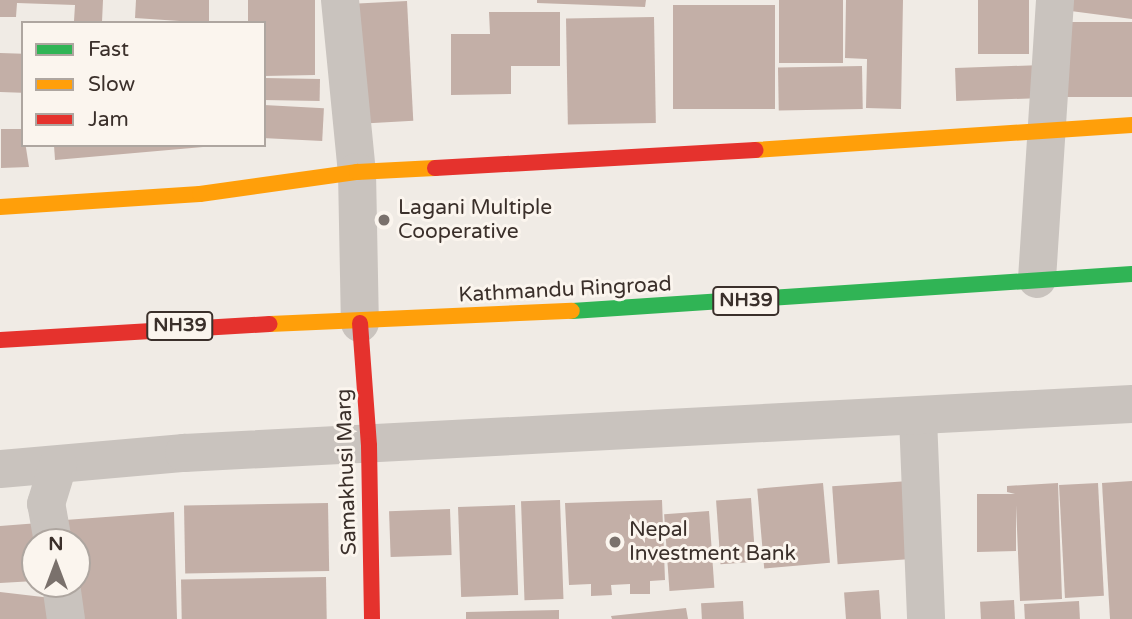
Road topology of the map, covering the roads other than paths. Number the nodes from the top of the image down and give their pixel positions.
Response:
1 (340, 0) edge
2 (1055, 0) edge
3 (1132, 125) edge
4 (1046, 134) junction
5 (357, 172) junction
6 (0, 206) edge
7 (1132, 274) edge
8 (1037, 279) junction
9 (360, 323) junction
10 (0, 340) edge
11 (1132, 404) edge
12 (918, 418) junction
13 (369, 446) junction
14 (58, 465) junction
15 (0, 469) edge
16 (50, 528) edge
17 (63, 598) edge
18 (66, 619) edge
19 (372, 619) edge
20 (926, 619) edge

1 - 5 street
2 - 4 street
3 - 4 main road
4 - 5 main road
4 - 8 street
5 - 6 main road
5 - 9 street
7 - 8 main road, Kathmandu Ringroad / NH39
8 - 9 main road, Kathmandu Ringroad / NH39
9 - 10 main road, Kathmandu Ringroad / NH39
9 - 13 main road, Samakhusi Marg
11 - 12 street
12 - 13 street
12 - 20 street
13 - 14 street
13 - 19 main road, Samakhusi Marg
14 - 15 street
14 - 16 street
17 - 18 street

